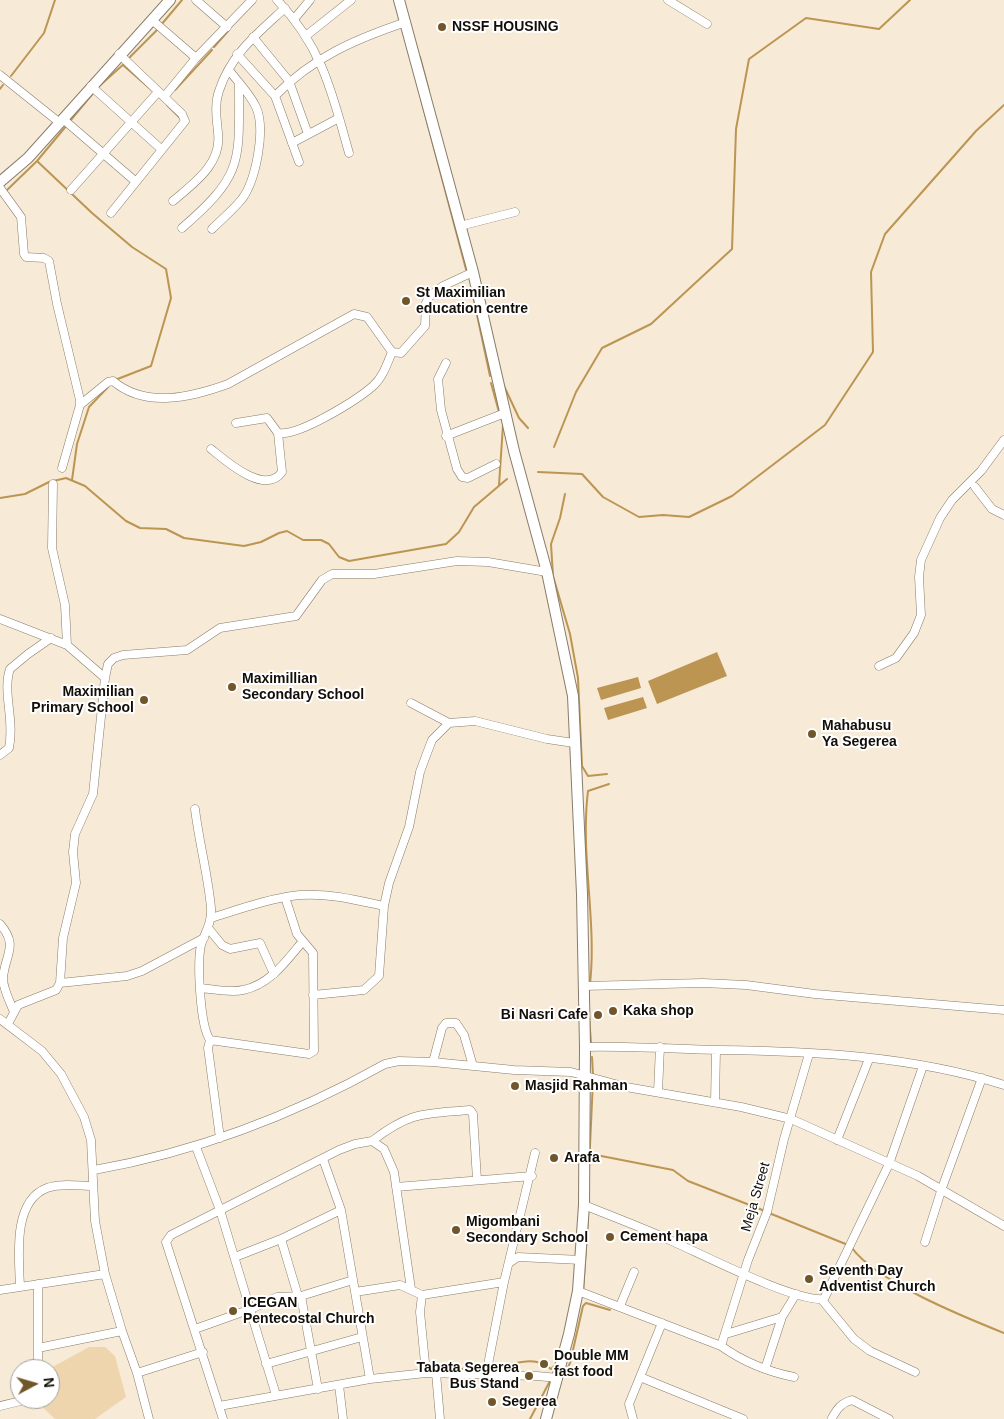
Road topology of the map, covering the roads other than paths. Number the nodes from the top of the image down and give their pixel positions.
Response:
1 (170, 0) edge
2 (196, 0) edge
3 (252, 0) edge
4 (277, 0) edge
5 (310, 0) edge
6 (350, 0) edge
7 (399, 0) edge
8 (668, 0) edge
9 (285, 8) junction
10 (295, 18) junction
11 (152, 20) junction
12 (406, 22) junction
13 (707, 24) dead end
14 (227, 27) junction
15 (307, 35) junction
16 (254, 37) junction
17 (119, 54) junction
18 (237, 54) junction
19 (196, 58) junction
20 (319, 58) junction
21 (229, 70) junction
22 (0, 75) edge
23 (289, 82) junction
24 (239, 84) junction
25 (91, 86) junction
26 (161, 94) junction
27 (275, 96) junction
28 (339, 118) junction
29 (62, 121) junction
30 (131, 123) junction
31 (308, 134) junction
32 (292, 143) junction
33 (161, 149) junction
34 (349, 152) dead end
35 (103, 154) junction
36 (299, 162) dead end
37 (135, 181) junction
38 (0, 182) edge
39 (0, 188) edge
40 (71, 190) dead end
41 (173, 201) dead end
42 (111, 212) dead end
43 (515, 212) dead end
44 (460, 226) junction
45 (182, 228) dead end
46 (212, 229) dead end
47 (473, 272) junction
48 (392, 352) junction
49 (446, 363) dead end
50 (80, 405) junction
51 (505, 413) junction
52 (236, 423) dead end
53 (278, 433) junction
54 (446, 436) junction
55 (1004, 440) edge
56 (211, 450) dead end
57 (496, 464) dead end
58 (62, 468) dead end
59 (53, 484) dead end
60 (975, 487) dead end
61 (1004, 515) edge
62 (547, 572) junction
63 (0, 619) edge
64 (51, 638) junction
65 (67, 645) junction
66 (879, 666) dead end
67 (106, 678) junction
68 (411, 703) dead end
69 (449, 723) junction
70 (574, 743) junction
71 (0, 755) edge
72 (195, 809) dead end
73 (284, 898) junction
74 (384, 906) junction
75 (211, 918) junction
76 (0, 924) edge
77 (209, 929) junction
78 (204, 938) junction
79 (303, 941) junction
80 (274, 974) junction
81 (60, 983) junction
82 (584, 986) junction
83 (200, 988) junction
84 (313, 995) junction
85 (1004, 1010) edge
86 (14, 1012) junction
87 (0, 1019) edge
88 (8, 1024) junction
89 (210, 1040) junction
90 (585, 1046) junction
91 (660, 1047) junction
92 (716, 1050) junction
93 (809, 1054) junction
94 (869, 1059) junction
95 (433, 1062) junction
96 (473, 1066) junction
97 (923, 1066) junction
98 (584, 1075) junction
99 (982, 1078) junction
100 (1004, 1085) edge
101 (658, 1092) junction
102 (715, 1102) junction
103 (790, 1120) junction
104 (220, 1138) junction
105 (838, 1140) junction
106 (372, 1141) junction
107 (196, 1147) junction
108 (535, 1153) dead end
109 (323, 1159) junction
110 (889, 1164) junction
111 (94, 1170) junction
112 (532, 1176) junction
113 (477, 1180) junction
114 (93, 1186) junction
115 (396, 1187) junction
116 (942, 1188) junction
117 (584, 1205) junction
118 (220, 1210) junction
119 (341, 1210) junction
120 (1004, 1226) edge
121 (281, 1239) junction
122 (925, 1242) dead end
123 (235, 1258) junction
124 (582, 1260) junction
125 (509, 1263) junction
126 (634, 1272) dead end
127 (105, 1274) junction
128 (744, 1274) junction
129 (353, 1280) junction
130 (504, 1282) junction
131 (38, 1284) junction
132 (20, 1287) junction
133 (411, 1288) junction
134 (0, 1290) edge
135 (578, 1291) junction
136 (355, 1292) junction
137 (796, 1294) junction
138 (422, 1295) junction
139 (300, 1296) junction
140 (822, 1300) junction
141 (620, 1306) junction
142 (251, 1310) junction
143 (782, 1317) junction
144 (662, 1323) junction
145 (195, 1329) junction
146 (122, 1331) junction
147 (726, 1334) junction
148 (362, 1337) junction
149 (721, 1346) junction
150 (38, 1348) junction
151 (311, 1350) junction
152 (203, 1352) junction
153 (38, 1359) edge
154 (266, 1364) junction
155 (765, 1369) junction
156 (915, 1372) dead end
157 (137, 1373) junction
158 (426, 1373) junction
159 (436, 1373) junction
160 (486, 1375) junction
161 (640, 1377) junction
162 (794, 1377) dead end
163 (558, 1378) junction
164 (370, 1379) junction
165 (339, 1385) junction
166 (318, 1389) junction
167 (276, 1395) junction
168 (219, 1406) junction
169 (149, 1419) edge
170 (223, 1419) edge
171 (343, 1419) edge
172 (440, 1419) edge
173 (546, 1419) edge
174 (632, 1419) edge
175 (743, 1419) edge
176 (823, 1419) edge
177 (833, 1419) edge
178 (889, 1419) edge

1 - 11 main road
2 - 14 street
3 - 14 street
4 - 9 street
5 - 10 street
6 - 15 street
7 - 12 main road
8 - 13 street
9 - 10 street
9 - 16 street
10 - 15 street
11 - 17 main road
11 - 19 street
12 - 20 street
12 - 44 main road
14 - 19 street
15 - 20 street
16 - 18 street
16 - 23 street
17 - 25 main road
17 - 26 street
18 - 21 street
18 - 27 street
19 - 26 street
20 - 23 street
20 - 28 street
21 - 24 street
21 - 41 street
22 - 29 street
23 - 27 street
23 - 31 street
24 - 45 street
24 - 46 street
25 - 29 main road
25 - 30 street
26 - 30 street
26 - 33 street
27 - 32 street
28 - 31 street
28 - 34 street
29 - 35 street
29 - 38 main road
30 - 33 street
30 - 35 street
31 - 32 street
32 - 36 street
33 - 37 street
35 - 37 street
35 - 40 street
37 - 42 street
39 - 50 street
43 - 44 street
44 - 47 main road
47 - 48 street
47 - 51 main road
48 - 50 street
48 - 53 street
49 - 54 street
50 - 58 street
51 - 54 street
51 - 62 main road
52 - 53 street
53 - 56 street
54 - 57 street
55 - 66 street
59 - 65 street
60 - 61 street
62 - 67 street
62 - 70 main road
63 - 64 street
64 - 65 street
64 - 71 street
65 - 67 street
67 - 81 street
68 - 69 street
69 - 70 street
69 - 74 street
70 - 82 main road
72 - 75 street
73 - 74 street
73 - 75 street
73 - 79 street
74 - 84 street
75 - 77 street
76 - 86 street
77 - 78 street
77 - 80 street
78 - 81 street
78 - 83 street
79 - 80 street
79 - 84 street
80 - 83 street
81 - 86 street
82 - 85 street
82 - 90 main road
83 - 89 street
84 - 89 street
86 - 88 street
87 - 88 street
88 - 111 street
89 - 104 street
90 - 91 street
90 - 98 main road
91 - 92 street
91 - 101 street
92 - 93 street
92 - 102 street
93 - 94 street
93 - 103 street, Meja Street
94 - 97 street
94 - 105 street
95 - 96 street
95 - 96 street
95 - 104 street
96 - 98 street
97 - 99 street
97 - 110 street
98 - 101 street
98 - 117 main road
99 - 100 street
99 - 116 street
101 - 102 street
102 - 103 street
103 - 105 street
103 - 128 street, Meja Street
104 - 107 street
105 - 110 street
106 - 109 street
106 - 113 street
106 - 115 street
107 - 111 street
107 - 118 street
108 - 112 street
109 - 118 street
109 - 119 street
110 - 116 street
110 - 140 street
111 - 114 street
112 - 113 street
112 - 125 street
113 - 115 street
114 - 127 street
114 - 132 street
115 - 133 street
116 - 120 street
116 - 122 street
117 - 124 main road
117 - 128 street
118 - 123 street
118 - 145 street
119 - 121 street
119 - 129 street
121 - 123 street
121 - 139 street
123 - 142 street
124 - 125 street
124 - 135 main road
125 - 130 street
126 - 141 street
127 - 131 street
127 - 146 street
128 - 137 street
128 - 147 street, Meja Street
129 - 136 street
129 - 139 street
130 - 138 street
130 - 160 street
131 - 132 street
131 - 150 street
132 - 134 street
133 - 136 street
133 - 138 street
135 - 141 street
135 - 163 main road
136 - 148 street
137 - 140 street
137 - 143 street
138 - 158 street
139 - 142 street
139 - 151 street
140 - 156 street
141 - 144 street
142 - 145 street
142 - 154 street
143 - 147 street
143 - 155 street
144 - 149 street
144 - 161 street
145 - 152 street
146 - 150 street
146 - 157 street
147 - 149 street, Meja Street
148 - 151 street
148 - 164 street
149 - 155 street
150 - 153 street
151 - 154 street
151 - 166 street
152 - 157 street
152 - 168 street
154 - 167 street
155 - 162 street
157 - 169 street
158 - 159 street
158 - 164 street
159 - 160 street
159 - 172 street
160 - 163 street
161 - 174 street
161 - 175 street
163 - 173 main road
164 - 165 street
165 - 166 street
165 - 171 street
166 - 167 street
167 - 168 street
168 - 170 street
176 - 177 street
177 - 178 street

